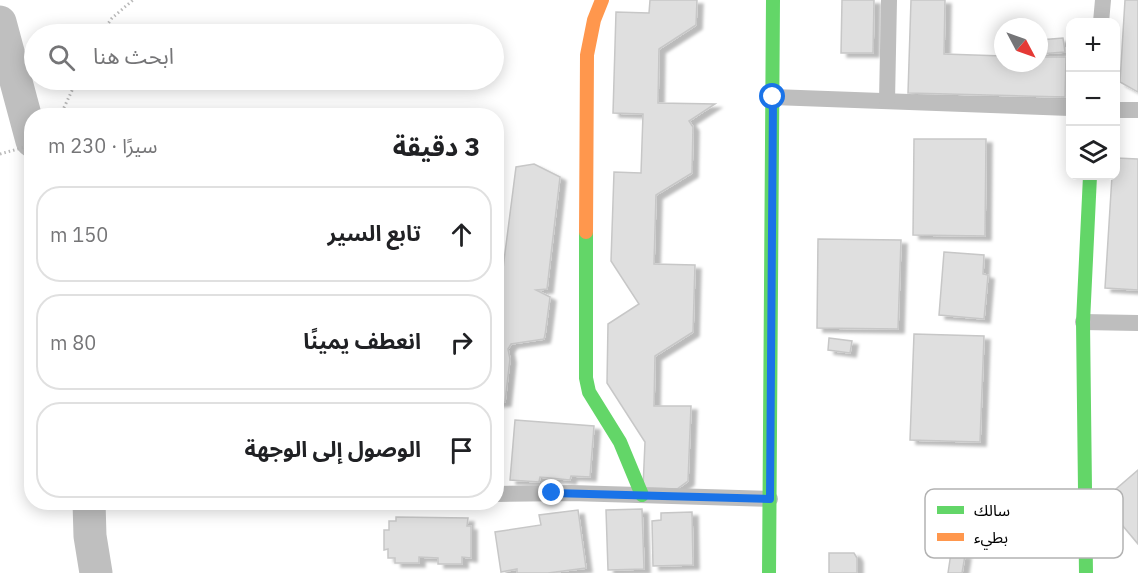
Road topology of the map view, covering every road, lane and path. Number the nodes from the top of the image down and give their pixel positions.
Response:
1 (133, 0) edge
2 (602, 0) edge
3 (774, 0) edge
4 (889, 0) edge
5 (1103, 0) edge
6 (1101, 18) edge
7 (108, 24) edge
8 (72, 90) edge
9 (773, 97) junction
10 (887, 101) junction
11 (64, 108) edge
12 (1066, 108) edge
13 (1120, 110) edge
14 (1138, 110) edge
15 (24, 148) edge
16 (0, 154) edge
17 (1090, 180) edge
18 (1083, 322) junction
19 (1138, 323) edge
20 (1085, 489) edge
21 (504, 494) edge
22 (642, 495) junction
23 (770, 499) junction
24 (1086, 558) edge
25 (769, 573) edge
26 (1086, 573) edge

1 - 7 path
2 - 22 street
3 - 9 street
4 - 10 street
5 - 6 street
8 - 11 path
9 - 10 street
9 - 23 street
10 - 12 street
13 - 14 street
15 - 16 path
17 - 18 street
18 - 19 street
18 - 20 street
21 - 22 street
22 - 23 street
23 - 25 street
24 - 26 street

